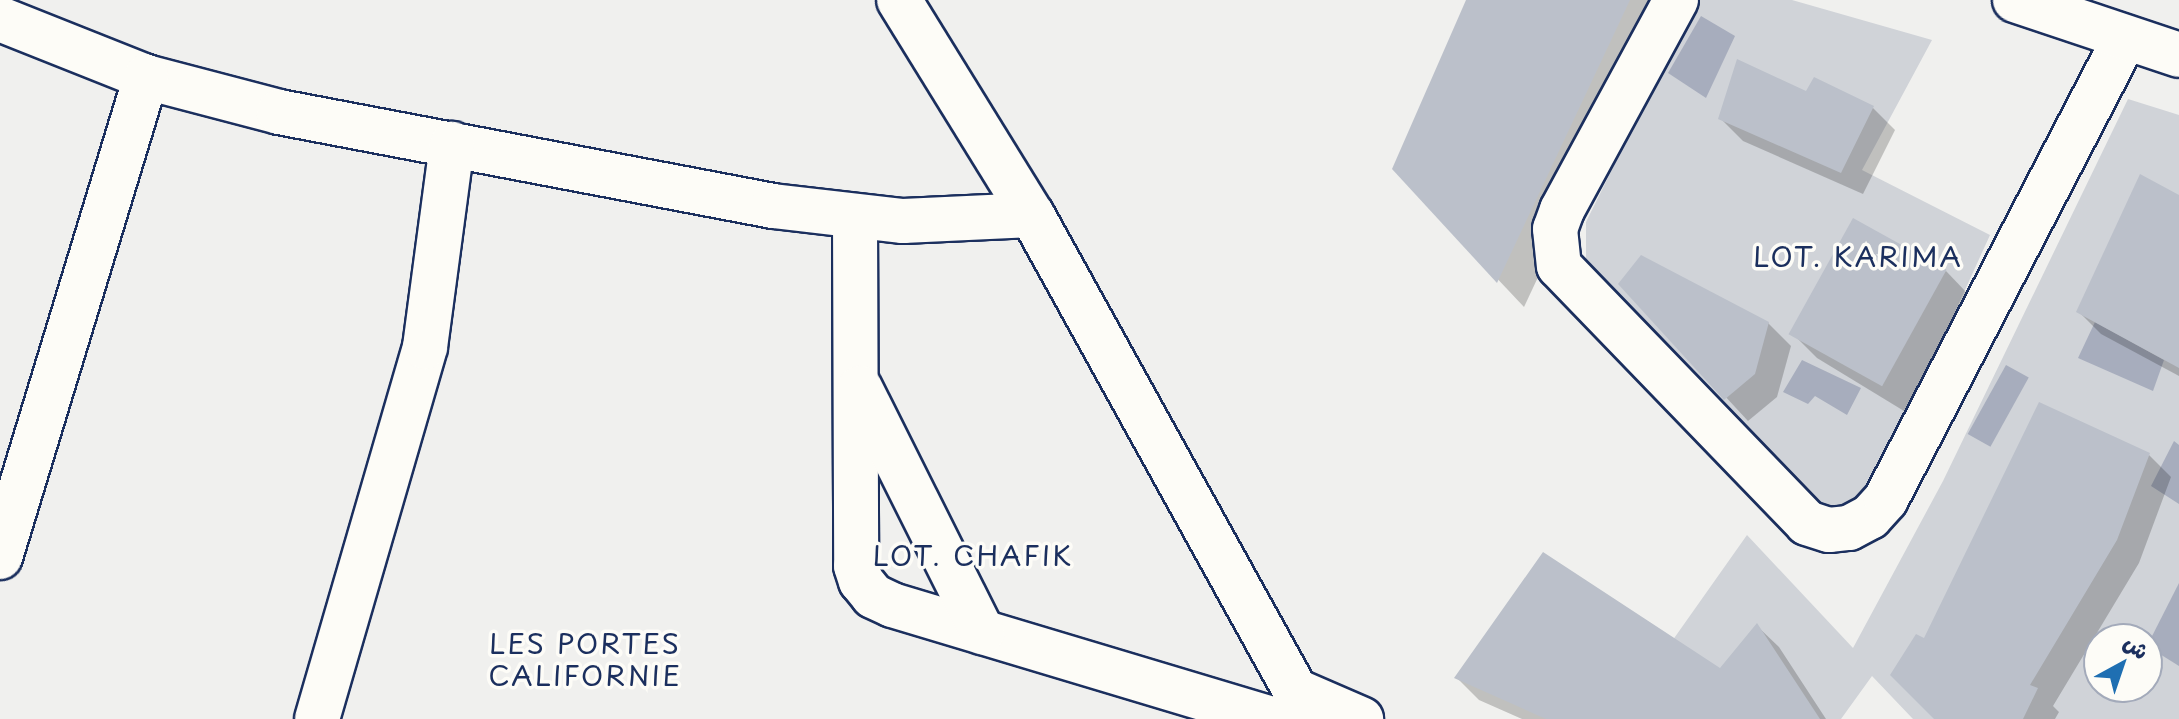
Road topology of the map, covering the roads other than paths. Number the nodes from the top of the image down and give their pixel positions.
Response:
1 (899, 0) edge
2 (1676, 0) edge
3 (2015, 0) edge
4 (0, 19) edge
5 (2125, 38) junction
6 (2179, 55) edge
7 (146, 77) junction
8 (452, 144) junction
9 (1032, 215) junction
10 (855, 218) junction
11 (855, 379) junction
12 (0, 557) edge
13 (982, 632) junction
14 (1293, 710) edge
15 (317, 719) edge
16 (1361, 719) edge

1 - 9 street
2 - 5 street
3 - 5 street
4 - 7 street
5 - 6 street
7 - 8 street
7 - 12 street
8 - 10 street
8 - 15 street
9 - 10 street
9 - 14 street
10 - 11 street
11 - 13 street
11 - 13 street
13 - 14 street
14 - 16 street

